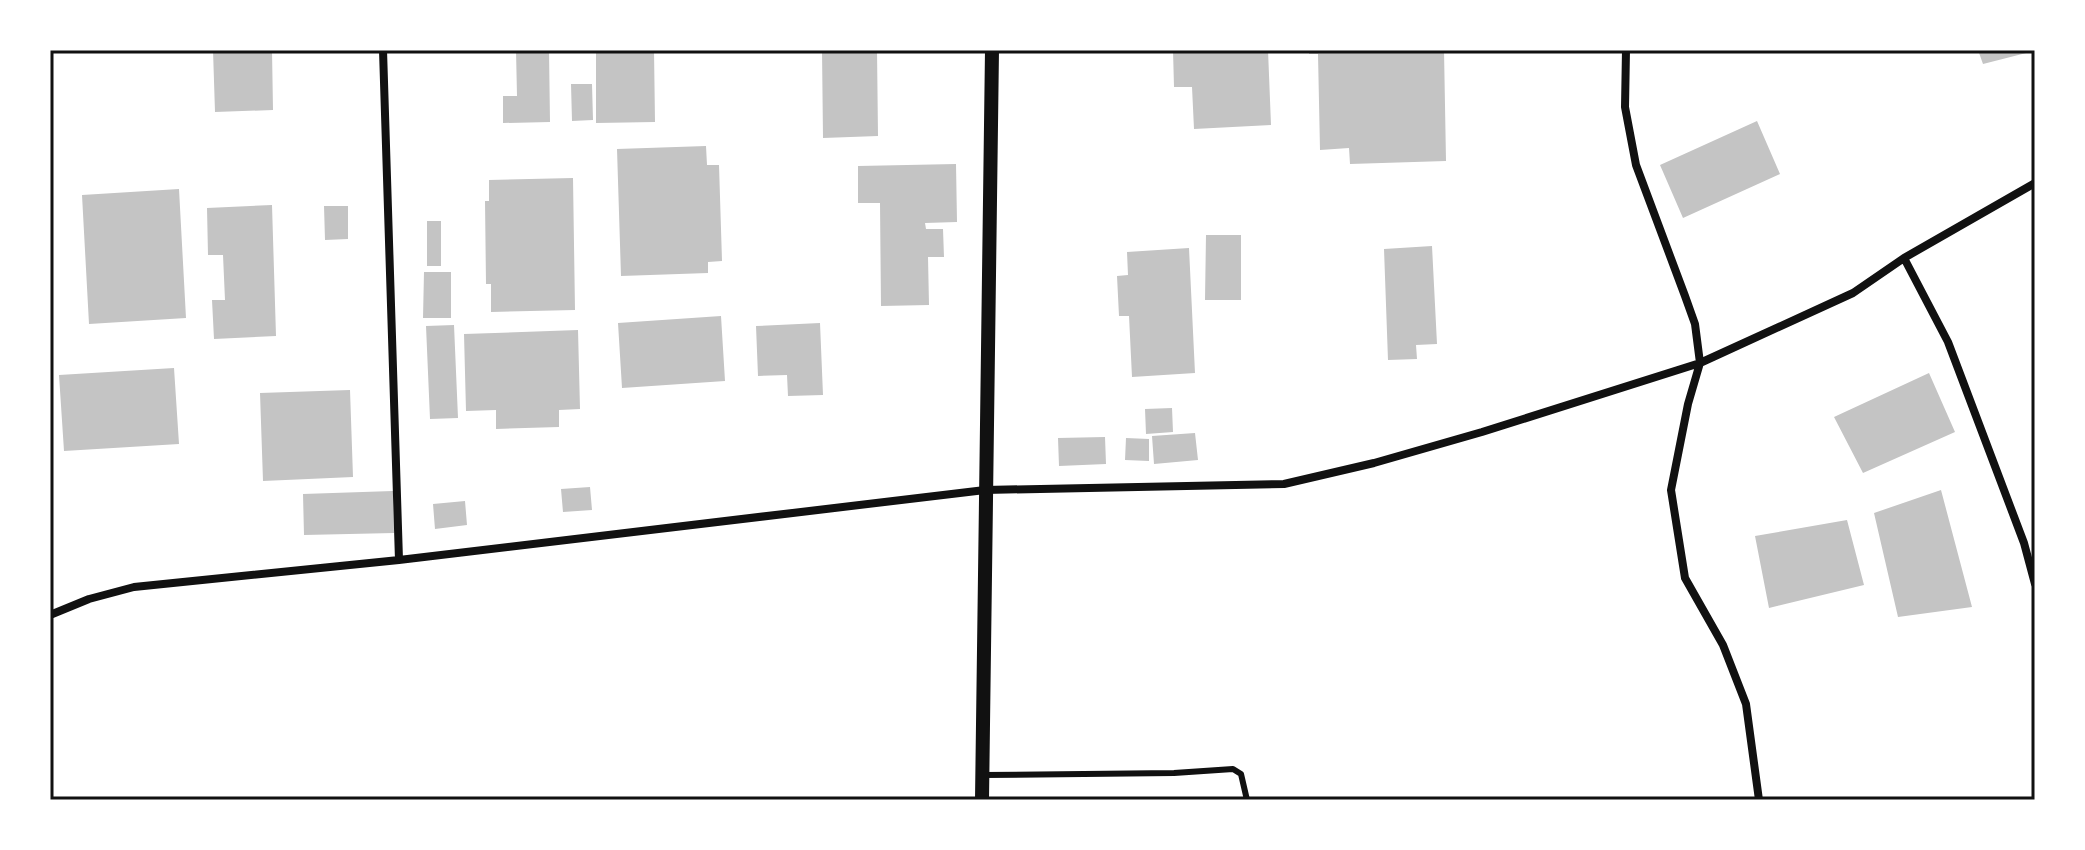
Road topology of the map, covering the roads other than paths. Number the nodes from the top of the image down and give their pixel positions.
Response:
1 (383, 50) edge
2 (992, 50) edge
3 (1626, 50) edge
4 (2035, 183) edge
5 (1904, 258) junction
6 (1700, 363) junction
7 (985, 490) junction
8 (399, 560) junction
9 (2035, 584) edge
10 (50, 615) edge
11 (983, 775) junction
12 (982, 800) edge
13 (1247, 800) edge
14 (1759, 800) edge

1 - 8 street
2 - 7 street
3 - 6 street
4 - 5 street
5 - 6 street
5 - 9 street
6 - 7 street
6 - 14 street
7 - 8 street
7 - 11 street
8 - 10 street
11 - 12 street
11 - 13 lane

